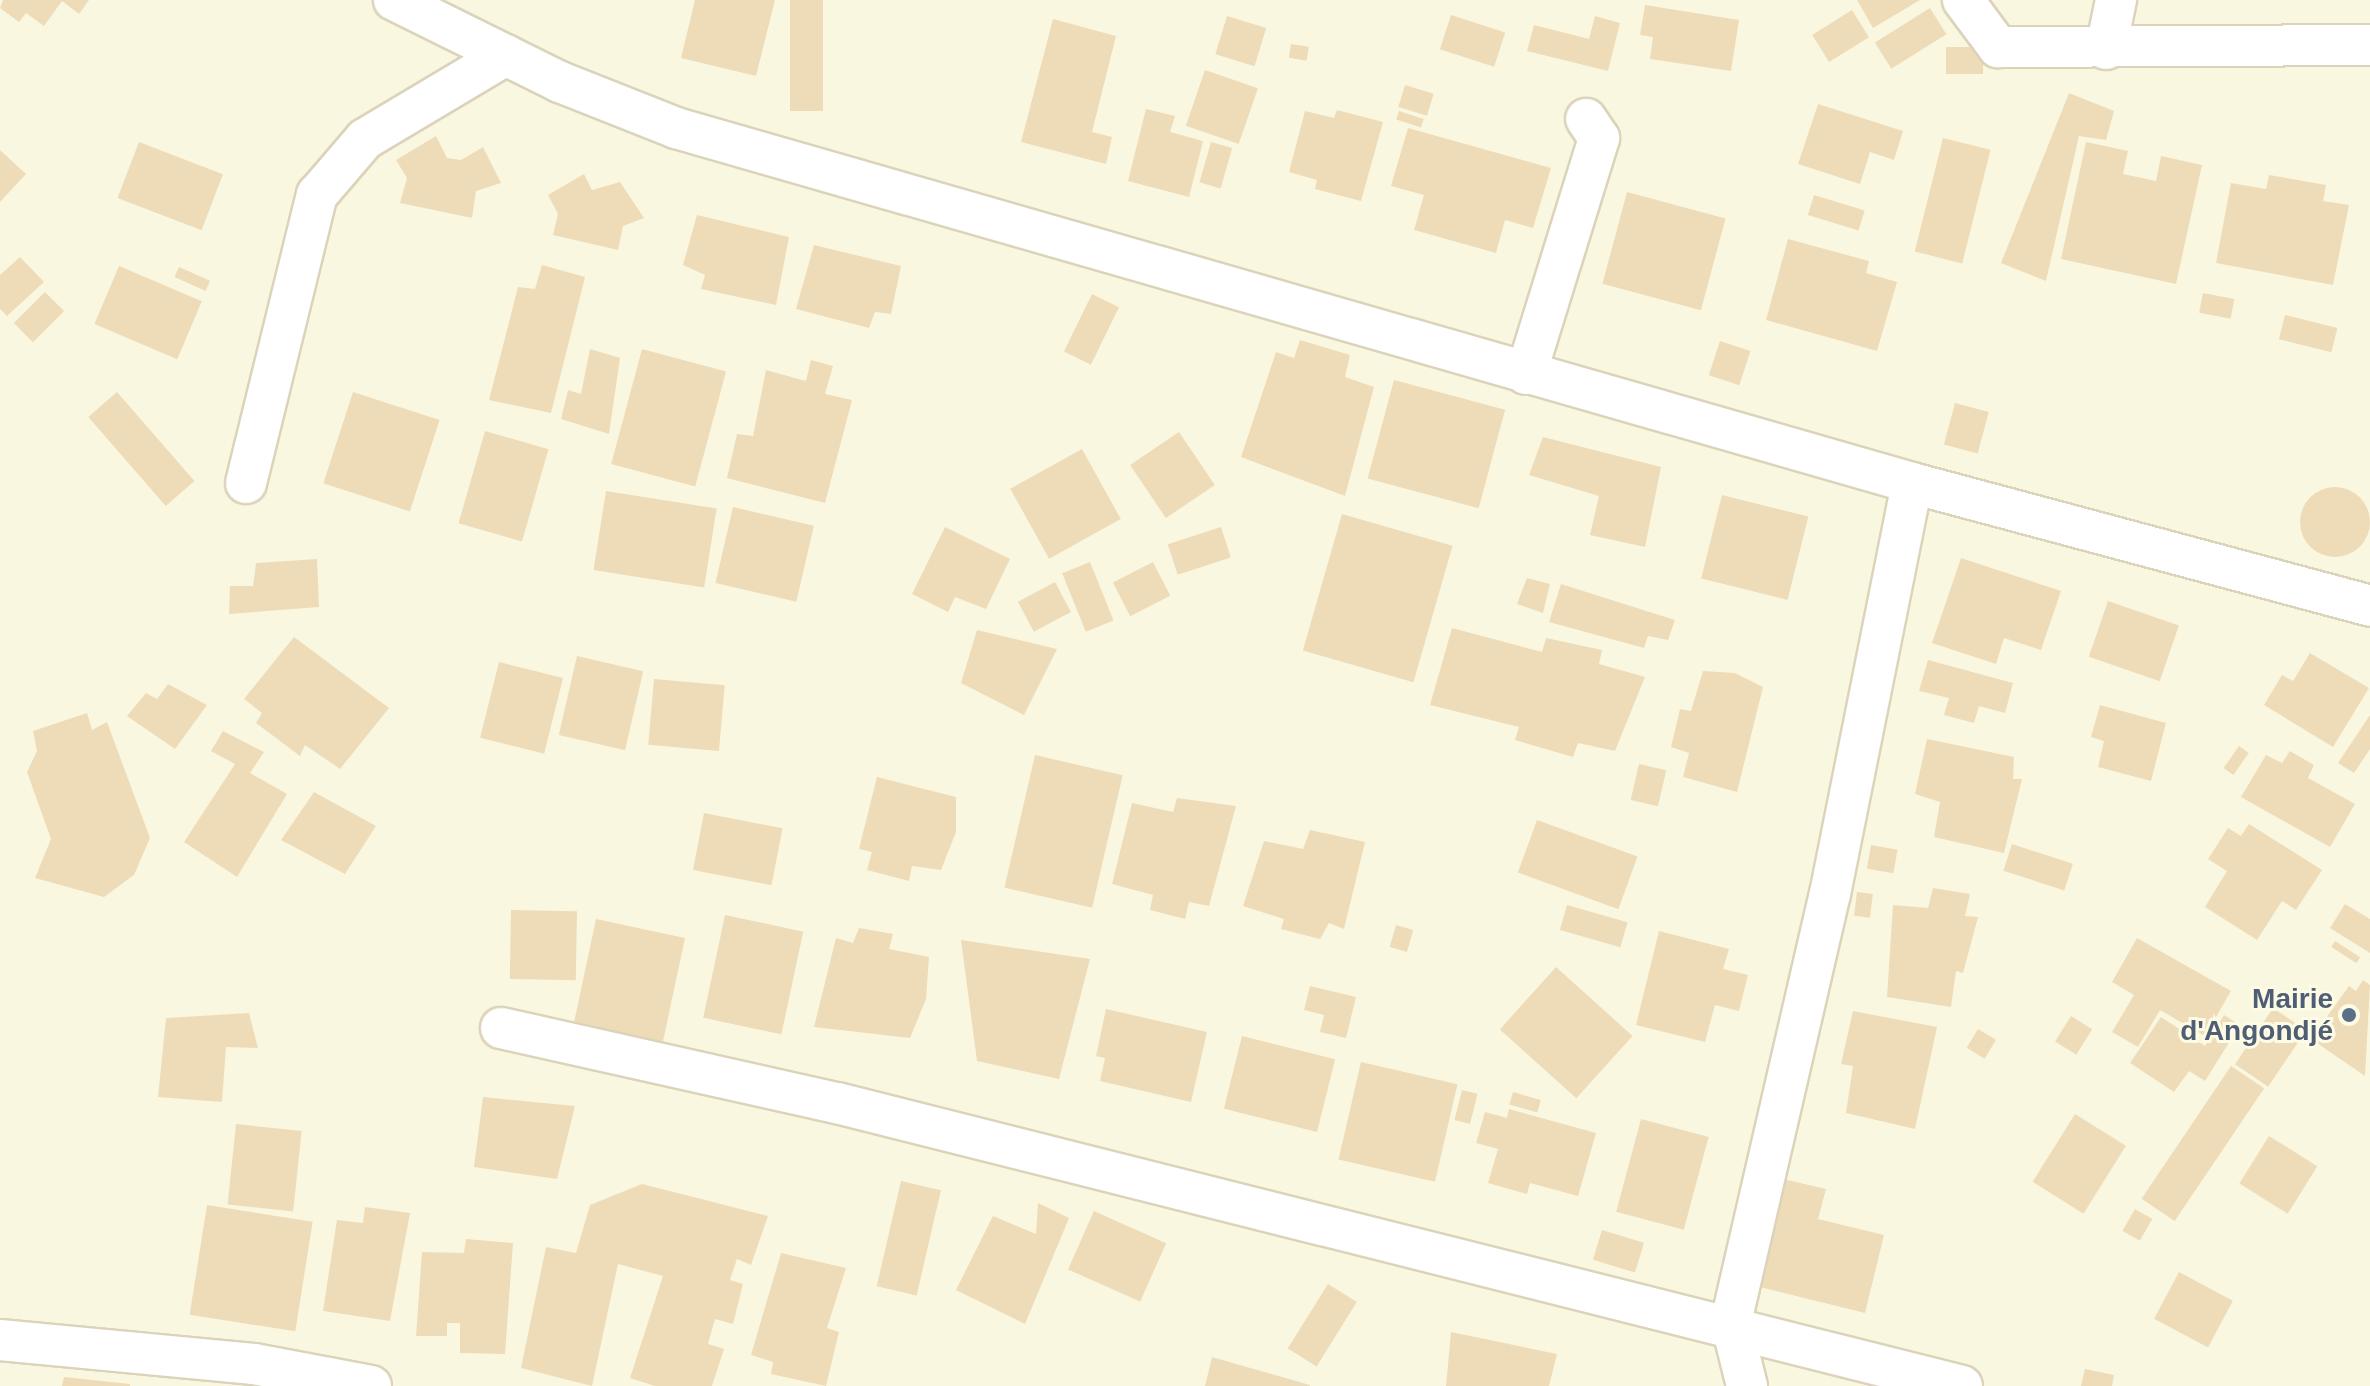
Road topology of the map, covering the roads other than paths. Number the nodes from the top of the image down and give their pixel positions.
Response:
1 (394, 0) edge
2 (1963, 0) edge
3 (2116, 0) edge
4 (2370, 45) edge
5 (2106, 49) junction
6 (506, 55) junction
7 (1586, 119) dead end
8 (1526, 374) junction
9 (246, 483) dead end
10 (1912, 483) junction
11 (2370, 606) edge
12 (501, 1028) dead end
13 (1731, 1322) junction
14 (0, 1340) edge
15 (371, 1386) edge
16 (1747, 1386) edge
17 (1962, 1386) edge

1 - 6 street
2 - 5 street
3 - 5 street
4 - 5 street
6 - 8 street
6 - 9 street
7 - 8 street
8 - 10 street
10 - 11 street
10 - 13 street
12 - 13 street
13 - 16 street
13 - 17 street
14 - 15 street

